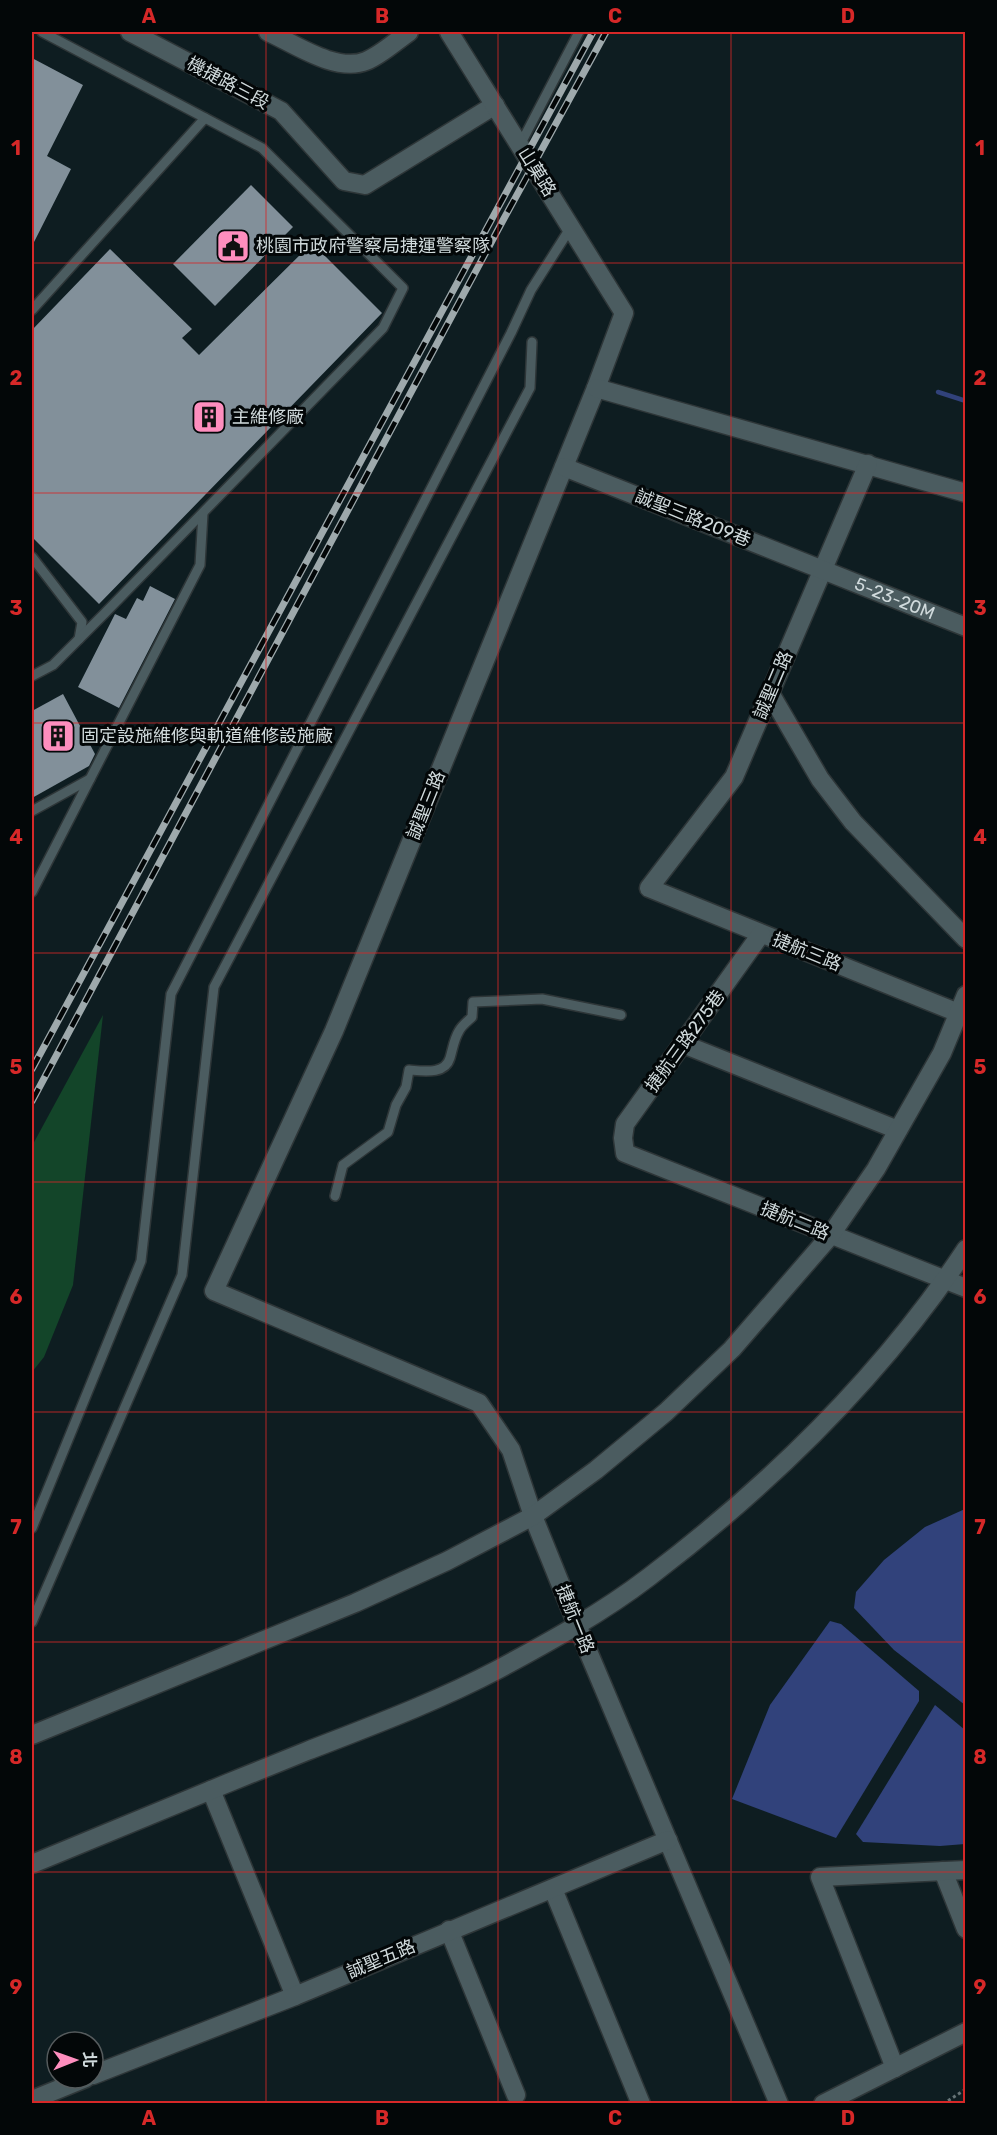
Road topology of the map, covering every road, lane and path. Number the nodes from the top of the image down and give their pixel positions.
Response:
1 (42, 32) edge
2 (130, 32) edge
3 (268, 32) edge
4 (409, 32) edge
5 (449, 32) edge
6 (579, 32) edge
7 (495, 105) junction
8 (205, 118) junction
9 (520, 145) junction
10 (570, 227) junction
11 (32, 310) edge
12 (624, 313) joint
13 (532, 342) dead end
14 (596, 388) junction
15 (868, 464) junction
16 (564, 467) junction
17 (966, 493) edge
18 (203, 513) junction
19 (32, 557) edge
20 (822, 569) junction
21 (966, 627) edge
22 (79, 639) junction
23 (32, 676) edge
24 (770, 693) junction
25 (90, 779) junction
26 (32, 811) edge
27 (650, 888) joint
28 (32, 892) edge
29 (761, 934) junction
30 (966, 939) edge
31 (966, 995) edge
32 (621, 1015) dead end
33 (962, 1015) edge
34 (682, 1044) junction
35 (898, 1130) junction
36 (624, 1153) joint
37 (335, 1196) dead end
38 (830, 1236) junction
39 (966, 1249) edge
40 (945, 1280) junction
41 (966, 1288) edge
42 (214, 1291) joint
43 (533, 1516) junction
44 (32, 1528) edge
45 (32, 1622) edge
46 (577, 1625) junction
47 (32, 1735) edge
48 (211, 1790) junction
49 (668, 1840) junction
50 (32, 1864) edge
51 (966, 1870) edge
52 (943, 1871) junction
53 (553, 1889) junction
54 (966, 1929) edge
55 (449, 1930) junction
56 (295, 1996) junction
57 (966, 2032) edge
58 (895, 2068) junction
59 (105, 2070) edge
60 (966, 2089) edge
61 (57, 2090) edge
62 (516, 2095) dead end
63 (32, 2100) edge
64 (640, 2103) edge
65 (779, 2103) edge
66 (824, 2103) edge
67 (943, 2103) edge

1 - 8 lane
2 - 7 street, 機捷路三段
3 - 4 street
5 - 7 street, 山菓路
6 - 9 lane
7 - 9 street, 山菓路
8 - 11 lane
8 - 18 lane
9 - 10 street, 山菓路
10 - 12 street, 山菓路
10 - 44 lane
12 - 14 street, 誠聖三路
13 - 45 lane
14 - 15 street
14 - 16 street, 誠聖三路
15 - 17 street
15 - 20 street, 誠聖二路
16 - 20 street, 誠聖三路209巷
16 - 42 street, 誠聖三路
18 - 22 lane
18 - 25 lane
19 - 22 lane
20 - 21 street, 5-23-20M
20 - 24 street, 誠聖二路
22 - 23 lane
24 - 27 street, 誠聖二路
24 - 30 street
25 - 26 lane
25 - 28 lane
27 - 29 street, 捷航三路
29 - 33 street, 捷航三路
29 - 34 street, 捷航三路275巷
31 - 33 street
32 - 37 lane
33 - 35 street
34 - 35 street
34 - 36 street, 捷航三路275巷
35 - 38 street
36 - 38 street, 捷航二路
38 - 40 street, 捷航二路
38 - 43 street
39 - 40 street
40 - 41 street, 捷航二路
40 - 46 street
42 - 43 street, 捷航一路
43 - 46 street, 捷航一路
43 - 47 street
46 - 48 street
46 - 49 street, 捷航一路
48 - 50 street
48 - 56 street
49 - 53 street, 誠聖五路
49 - 65 street, 捷航一路
51 - 52 street
52 - 54 street
52 - 58 street
53 - 55 street, 誠聖五路
53 - 64 street
55 - 56 street, 誠聖五路
55 - 62 street
56 - 59 street, 誠聖五路
57 - 58 street
58 - 66 street
60 - 67 path
61 - 63 street

